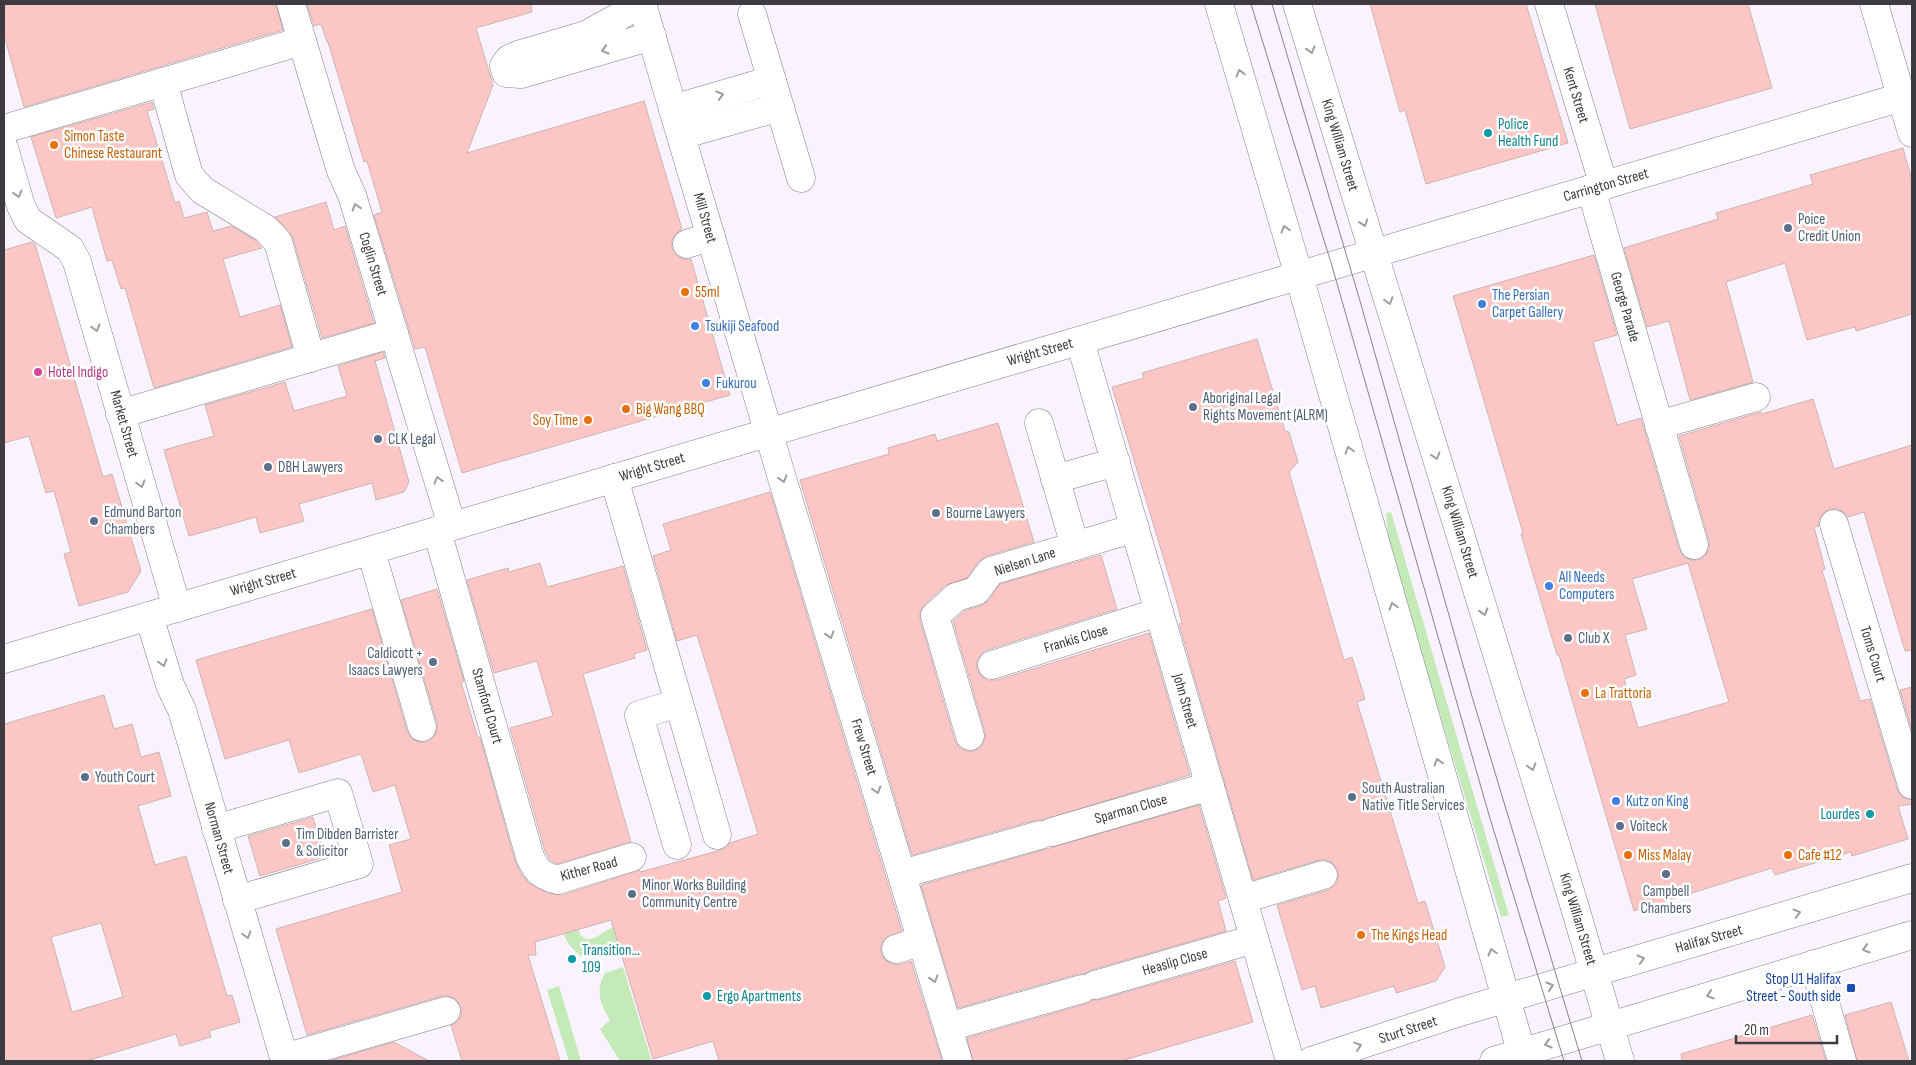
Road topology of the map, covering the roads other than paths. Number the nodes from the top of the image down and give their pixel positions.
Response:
1 (291, 4) edge
2 (640, 4) edge
3 (1220, 4) edge
4 (1297, 4) edge
5 (1549, 4) edge
6 (1874, 4) edge
7 (752, 14) dead end
8 (652, 36) junction
9 (302, 41) junction
10 (772, 80) junction
11 (163, 82) junction
12 (1907, 95) edge
13 (780, 107) junction
14 (673, 109) junction
15 (4, 129) edge
16 (1912, 133) edge
17 (681, 136) junction
18 (4, 148) edge
19 (801, 178) dead end
20 (1598, 188) junction
21 (1374, 254) junction
22 (1299, 276) junction
23 (394, 333) junction
24 (1080, 340) junction
25 (311, 358) junction
26 (1756, 397) dead end
27 (120, 414) junction
28 (1039, 424) dead end
29 (1660, 425) junction
30 (769, 432) junction
31 (1116, 462) junction
32 (614, 478) junction
33 (1056, 479) junction
34 (1834, 524) dead end
35 (445, 528) junction
36 (1135, 528) junction
37 (1694, 545) dead end
38 (1075, 546) junction
39 (370, 551) junction
40 (177, 608) junction
41 (1160, 612) junction
42 (149, 616) junction
43 (4, 659) edge
44 (992, 665) dead end
45 (678, 703) junction
46 (422, 727) dead end
47 (970, 736) dead end
48 (1912, 785) edge
49 (1210, 786) junction
50 (216, 829) junction
51 (717, 835) dead end
52 (676, 845) dead end
53 (632, 858) dead end
54 (902, 874) junction
55 (1323, 875) dead end
56 (545, 876) joint
57 (1912, 878) edge
58 (1243, 899) junction
59 (237, 900) junction
60 (1912, 935) edge
61 (1254, 939) junction
62 (922, 941) junction
63 (896, 949) dead end
64 (1814, 964) junction
65 (1594, 972) junction
66 (1506, 999) junction
67 (446, 1011) dead end
68 (1610, 1026) junction
69 (948, 1027) junction
70 (1522, 1057) edge
71 (284, 1060) edge
72 (958, 1061) edge
73 (1290, 1061) edge
74 (1311, 1061) edge
75 (1494, 1061) edge
76 (1620, 1061) edge
77 (1842, 1061) edge

1 - 9 street, Coglin Street
2 - 8 street, Mill Street
8 -> 2 street
22 -> 3 street
4 -> 21 street, King William Street
5 - 20 street, Kent Street
6 - 12 street
7 - 10 street
8 - 14 street, Mill Street
9 - 11 street
23 -> 9 street, Coglin Street
10 - 13 street
14 -> 10 street
11 - 15 street
11 - 25 street
12 - 16 street
12 - 20 street, Carrington Street
13 - 17 street
13 - 19 street
14 - 17 street, Mill Street
17 - 30 street, Mill Street
18 -> 27 street, Market Street
20 - 21 street, Carrington Street
20 - 29 street, George Parade
21 - 22 street, Carrington Street
21 -> 65 street, King William Street
22 - 24 street, Wright Street
66 -> 22 street
23 - 25 street
35 -> 23 street, Coglin Street
24 - 30 street, Wright Street
24 - 31 street, John Street
25 - 27 street
26 - 29 street
27 -> 40 street, Market Street
28 - 33 street
29 - 37 street, George Parade
30 - 32 street, Wright Street
30 -> 54 street, Frew Street
31 - 33 street
31 - 36 street, John Street
32 - 35 street, Wright Street
32 - 45 street
33 - 38 street
34 - 48 street, Toms Court
35 - 39 street, Wright Street
35 - 56 street, Stamford Court
36 - 38 street, Nielsen Lane
36 - 41 street, John Street
38 - 47 street, Nielsen Lane
39 - 40 street, Wright Street
39 - 46 street
40 - 42 street, Wright Street
41 - 44 street, Frankis Close
41 - 49 street, John Street
42 - 43 street, Wright Street
42 -> 50 street, Norman Street
45 - 51 street
45 - 52 street
49 - 54 street, Sparman Close
49 - 58 street, John Street
50 - 59 street, Norman Street
50 - 59 street
53 - 56 street, Kither Road
54 - 62 street, Frew Street
55 - 58 street
65 -> 57 street, Halifax Street
58 - 61 street, John Street
59 -> 71 street, Norman Street
60 -> 64 street
61 - 69 street, Heaslip Close
61 - 73 street, John Street
62 - 63 street
62 -> 69 street, Frew Street
64 -> 68 street
64 - 77 street
66 -> 65 street, Halifax Street
65 - 68 street, King William Street
66 - 70 street
74 -> 66 street, Sturt Street
67 - 71 street
68 -> 70 street
68 - 76 street, King William Street
69 - 72 street, Frew Street
70 - 75 street

